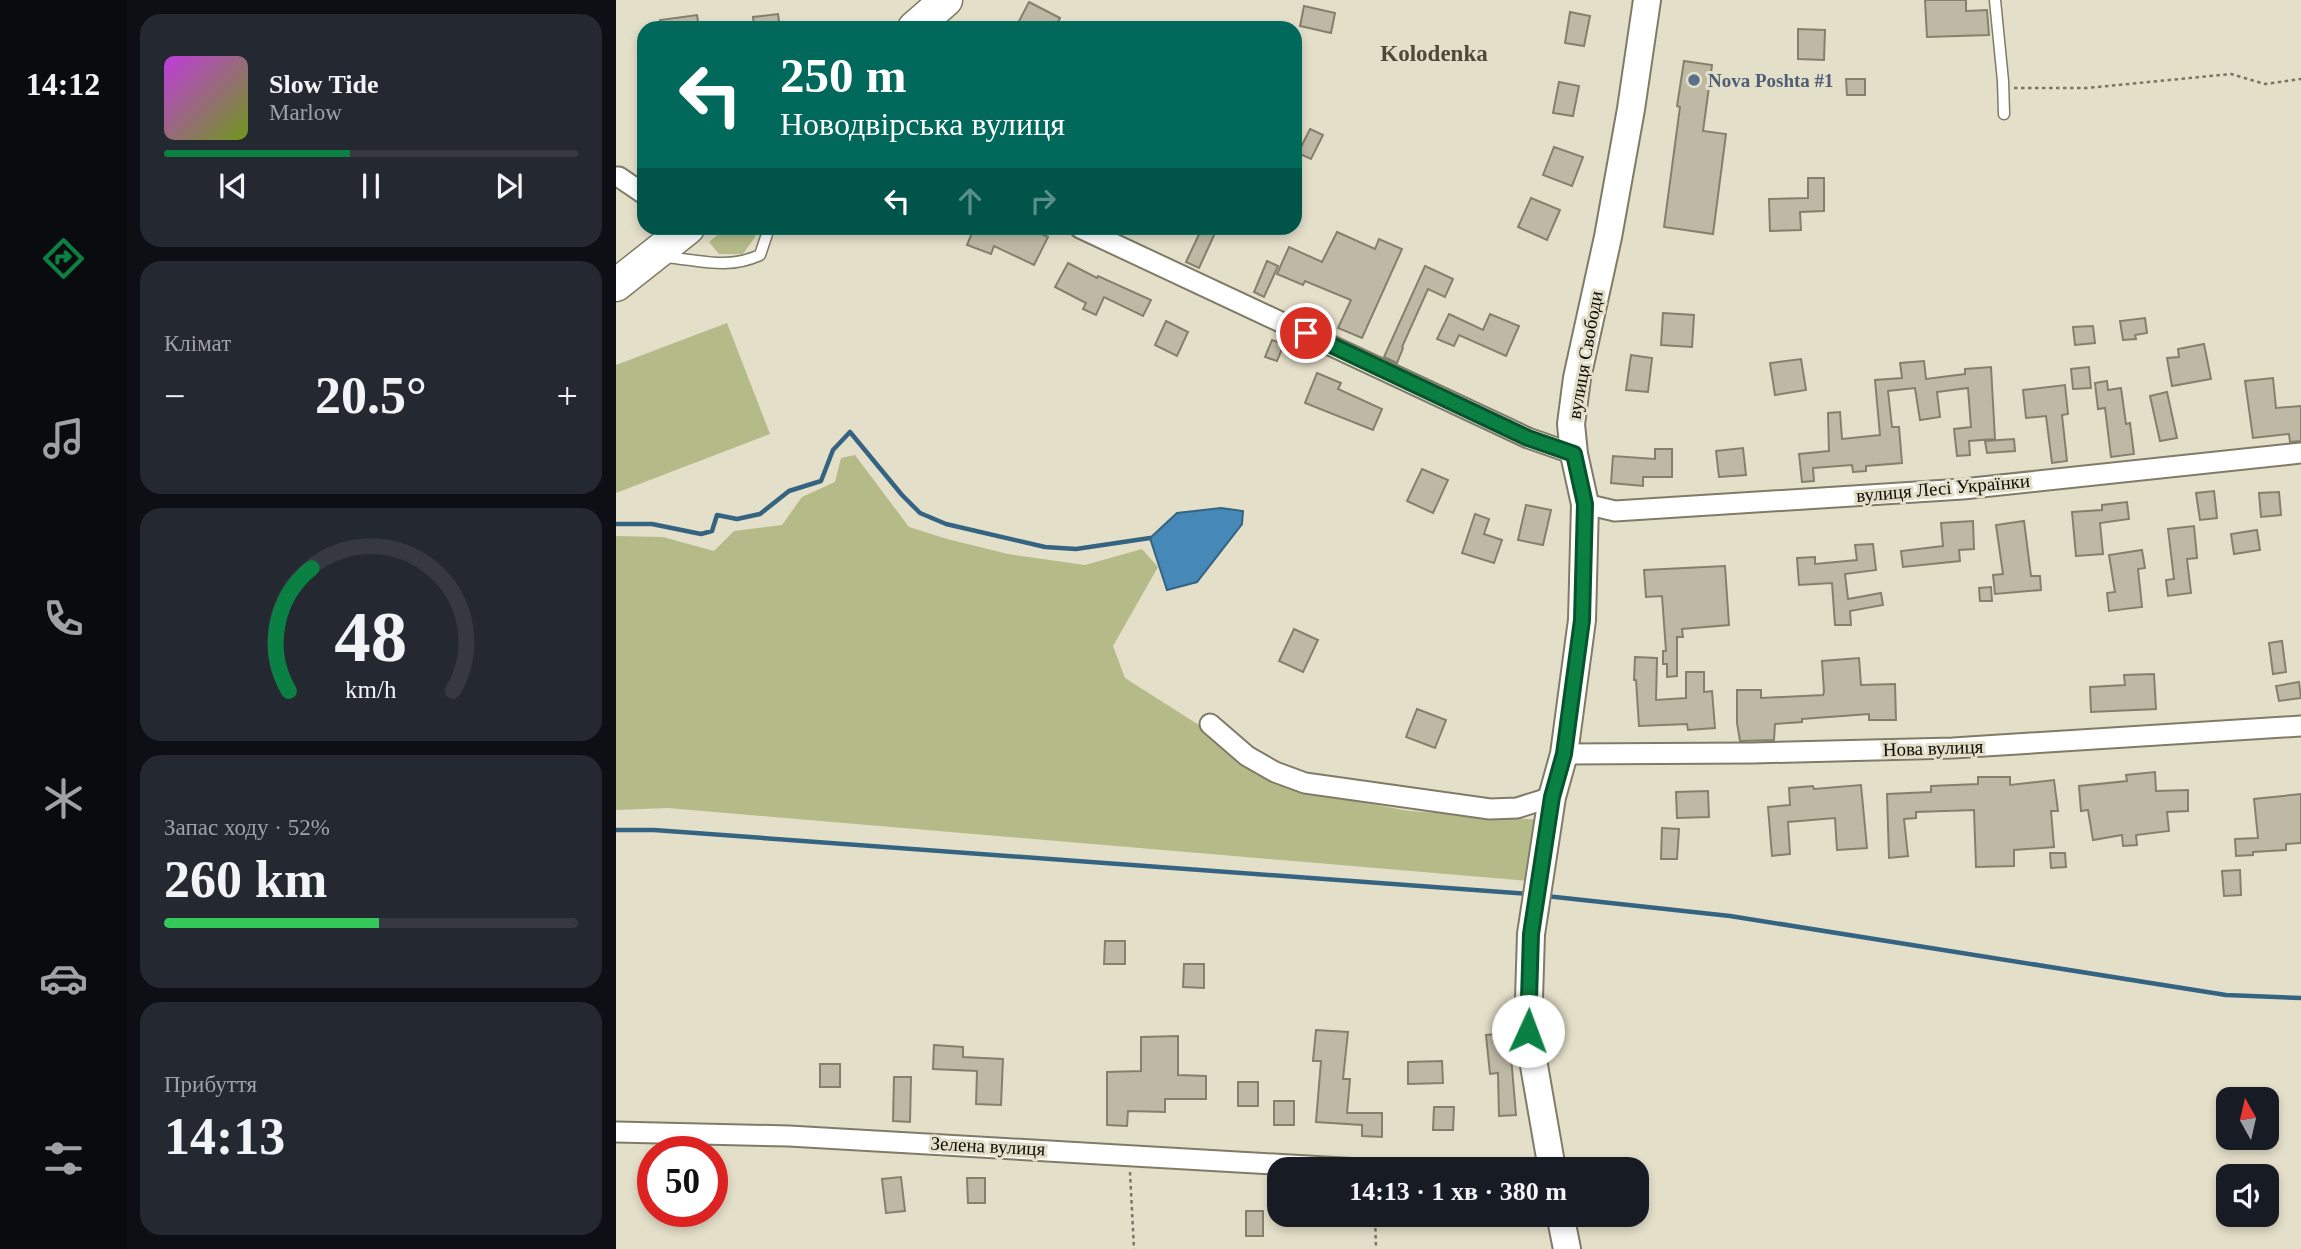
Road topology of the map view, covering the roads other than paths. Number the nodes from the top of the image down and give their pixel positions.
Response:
1 (946, 0) edge
2 (1647, 0) edge
3 (1995, 0) edge
4 (922, 21) edge
5 (2004, 114) dead end
6 (616, 177) edge
7 (637, 189) edge
8 (680, 235) edge
9 (767, 235) edge
10 (1095, 235) edge
11 (654, 256) junction
12 (616, 285) edge
13 (2301, 453) edge
14 (1574, 454) junction
15 (1585, 504) junction
16 (1210, 724) dead end
17 (2301, 726) edge
18 (1564, 754) junction
19 (1552, 797) junction
20 (616, 1132) edge
21 (1550, 1157) edge
22 (1267, 1163) edge
23 (1563, 1227) edge
24 (1567, 1249) edge

1 - 4 highway
2 - 14 main road, вулиця Свободи
3 - 5 lane
6 - 7 street
8 - 11 highway
9 - 11 lane
10 - 14 street
11 - 12 highway
13 - 15 street, вулиця Лесі Українки
14 - 15 main road, вулиця Свободи
15 - 18 main road, вулиця Свободи
16 - 19 street
17 - 18 street, Нова вулиця
18 - 19 main road, вулиця Свободи
19 - 21 main road, вулиця Свободи
20 - 22 street, Зелена вулиця
23 - 24 main road

